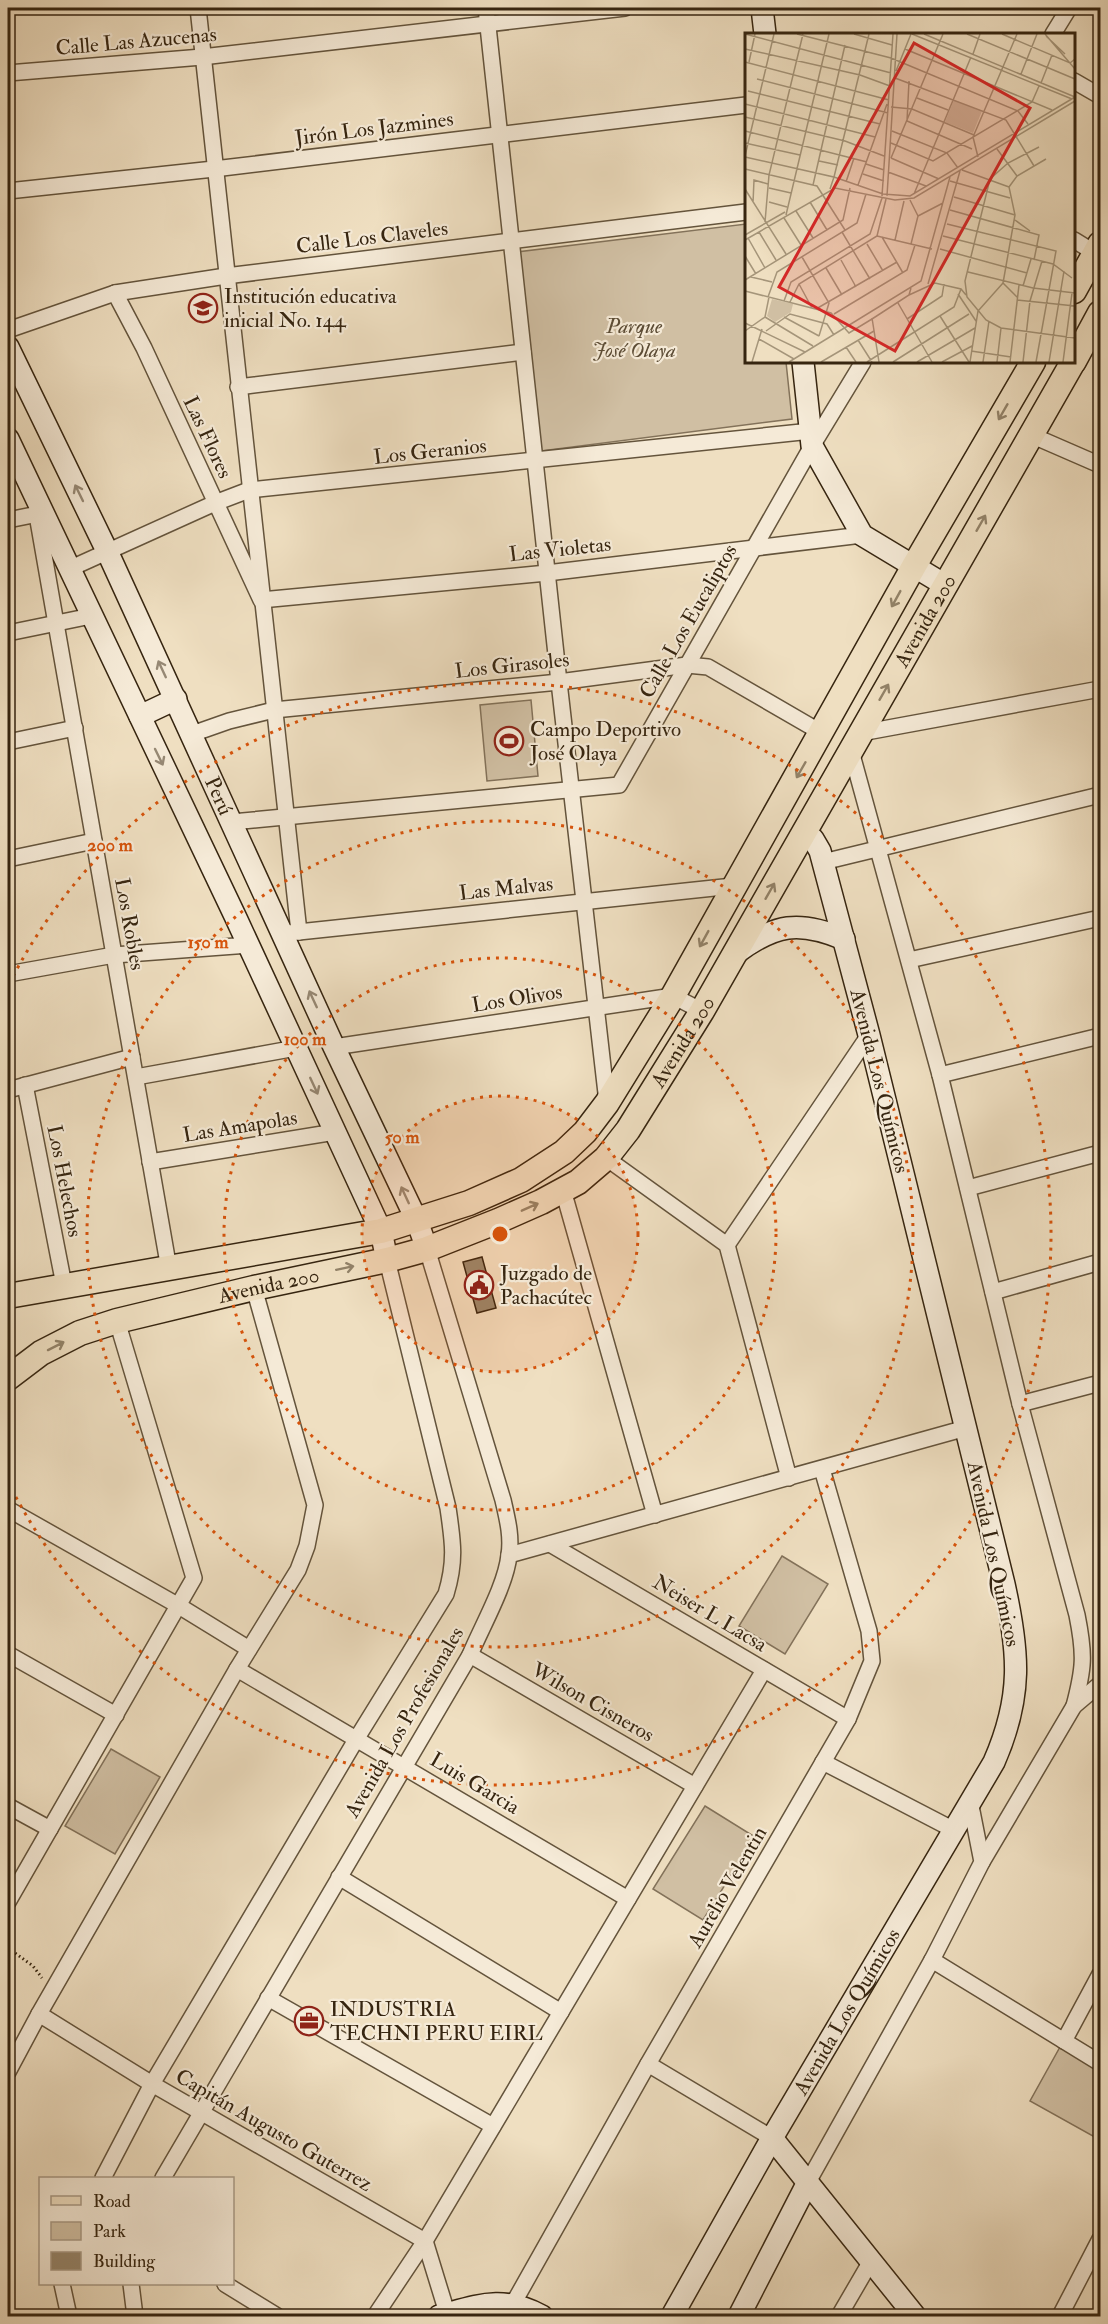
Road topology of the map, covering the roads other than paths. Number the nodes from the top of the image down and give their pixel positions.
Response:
1 (198, 8) edge
2 (486, 8) edge
3 (625, 8) edge
4 (762, 8) edge
5 (1069, 8) edge
6 (488, 24) junction
7 (765, 33) edge
8 (1054, 33) edge
9 (202, 57) junction
10 (8, 73) edge
11 (1075, 82) edge
12 (1101, 96) edge
13 (745, 105) edge
14 (500, 133) junction
15 (214, 169) junction
16 (8, 191) edge
17 (745, 212) edge
18 (1075, 240) edge
19 (511, 242) junction
20 (1099, 251) edge
21 (226, 276) junction
22 (1075, 289) edge
23 (115, 292) junction
24 (1101, 313) edge
25 (8, 330) edge
26 (8, 347) edge
27 (523, 352) junction
28 (1075, 358) edge
29 (803, 363) edge
30 (862, 363) edge
31 (1032, 363) edge
32 (1072, 363) edge
33 (238, 387) junction
34 (1031, 435) junction
35 (812, 438) junction
36 (8, 439) edge
37 (535, 461) junction
38 (1101, 465) edge
39 (249, 490) junction
40 (215, 503) junction
41 (40, 514) junction
42 (8, 520) edge
43 (862, 535) junction
44 (754, 548) junction
45 (108, 553) junction
46 (914, 567) junction
47 (69, 569) junction
48 (547, 573) junction
49 (945, 585) junction
50 (261, 600) junction
51 (91, 616) junction
52 (56, 624) junction
53 (8, 633) edge
54 (687, 666) junction
55 (559, 682) junction
56 (1101, 688) edge
57 (176, 699) junction
58 (274, 710) junction
59 (140, 716) junction
60 (75, 728) junction
61 (822, 733) junction
62 (192, 734) junction
63 (8, 742) edge
64 (856, 742) junction
65 (571, 790) junction
66 (1101, 795) edge
67 (286, 817) junction
68 (232, 822) junction
69 (804, 835) junction
70 (94, 841) junction
71 (878, 849) junction
72 (8, 860) edge
73 (823, 862) junction
74 (733, 886) junction
75 (583, 901) junction
76 (1101, 918) edge
77 (291, 933) junction
78 (844, 939) junction
79 (249, 945) junction
80 (114, 955) junction
81 (734, 955) junction
82 (909, 960) junction
83 (8, 974) edge
84 (673, 996) junction
85 (595, 1007) junction
86 (702, 1011) junction
87 (869, 1035) junction
88 (1101, 1036) edge
89 (334, 1047) junction
90 (297, 1048) junction
91 (132, 1057) junction
92 (940, 1075) junction
93 (135, 1077) junction
94 (25, 1085) junction
95 (8, 1090) edge
96 (607, 1103) junction
97 (335, 1132) junction
98 (1101, 1153) edge
99 (606, 1158) junction
100 (150, 1162) junction
101 (968, 1188) junction
102 (563, 1190) junction
103 (417, 1221) junction
104 (381, 1231) junction
105 (727, 1245) junction
106 (427, 1249) junction
107 (387, 1260) junction
108 (1101, 1262) edge
109 (169, 1269) junction
110 (64, 1285) junction
111 (254, 1288) junction
112 (993, 1292) junction
113 (8, 1296) edge
114 (117, 1321) junction
115 (8, 1378) edge
116 (1101, 1383) edge
117 (1020, 1404) junction
118 (966, 1428) junction
119 (822, 1469) junction
120 (789, 1478) junction
121 (8, 1509) edge
122 (655, 1515) junction
123 (550, 1544) junction
124 (509, 1555) junction
125 (179, 1606) junction
126 (249, 1649) junction
127 (8, 1654) edge
128 (470, 1655) junction
129 (237, 1669) junction
130 (764, 1670) junction
131 (1101, 1684) edge
132 (1074, 1706) junction
133 (116, 1715) junction
134 (848, 1719) junction
135 (357, 1738) junction
136 (823, 1762) junction
137 (405, 1766) junction
138 (694, 1786) junction
139 (970, 1802) junction
140 (8, 1806) edge
141 (50, 1829) junction
142 (954, 1830) junction
143 (982, 1862) junction
144 (339, 1877) junction
145 (627, 1899) junction
146 (8, 1902) edge
147 (932, 1960) junction
148 (1101, 1974) edge
149 (268, 1998) junction
150 (561, 2012) junction
151 (39, 2014) junction
152 (1064, 2040) junction
153 (1101, 2062) edge
154 (648, 2064) junction
155 (8, 2072) edge
156 (152, 2084) junction
157 (201, 2112) junction
158 (493, 2126) junction
159 (772, 2138) junction
160 (104, 2177) edge
161 (164, 2177) edge
162 (808, 2182) junction
163 (1101, 2240) edge
164 (425, 2241) junction
165 (871, 2261) junction
166 (62, 2285) edge
167 (131, 2285) edge
168 (228, 2285) edge
169 (513, 2304) junction
170 (69, 2316) edge
171 (135, 2316) edge
172 (278, 2316) edge
173 (375, 2316) edge
174 (445, 2316) edge
175 (543, 2316) edge
176 (672, 2316) edge
177 (738, 2316) edge
178 (839, 2316) edge
179 (915, 2316) edge
180 (1060, 2316) edge

1 - 9 street
2 - 6 street
3 - 6 street, Calle Las Azucenas
4 - 7 main road
5 - 8 street
6 - 9 street, Calle Las Azucenas
6 - 14 street
9 - 10 street, Calle Las Azucenas
9 - 15 street
11 - 12 street
13 - 14 street, Jirón Los Jazmines
14 - 15 street, Jirón Los Jazmines
14 - 19 street
15 - 16 street, Jirón Los Jazmines
15 - 21 street
17 - 19 street, Calle Los Claveles
18 - 20 street
19 - 21 street, Calle Los Claveles
19 - 27 street
20 - 22 main road
21 - 23 street, Calle Los Claveles
21 - 33 street
23 - 25 street, Calle Los Claveles
23 - 40 street, Las Flores
24 - 28 main road, Avenida 200
45 -> 26 main road, Perú
27 - 33 street
27 - 37 street
29 - 35 main road
30 - 35 street, Calle Los Eucaliptos
31 -> 46 main road, Avenida 200
32 - 34 main road, Avenida 200
33 - 39 street
34 - 38 street
49 -> 34 main road, Avenida 200
35 - 37 street, Los Geranios
35 - 43 main road
35 - 44 street, Calle Los Eucaliptos
36 - 41 main road, Perú
37 - 39 street, Los Geranios
37 - 48 street
39 - 40 street, Los Geranios
39 - 50 street
40 - 45 street, Los Geranios
40 - 50 street, Las Flores
41 - 42 street
41 - 47 main road, Perú
41 - 52 street, Los Robles
43 - 44 street, Las Violetas
43 - 46 main road
44 - 48 street, Las Violetas
44 - 54 street, Calle Los Eucaliptos
45 - 47 street, Los Geranios
57 -> 45 main road, Perú
46 - 49 main road
46 -> 61 main road, Avenida 200
47 - 51 main road, Perú
48 - 50 street, Las Violetas
48 - 55 street
64 -> 49 main road, Avenida 200
50 - 58 street
51 - 52 street
51 - 59 main road, Perú
52 - 53 street
52 - 60 street, Los Robles
54 - 55 street, Los Girasoles
54 - 61 street, Los Girasoles
54 - 65 street, Calle Los Eucaliptos
55 - 58 street, Los Girasoles
55 - 65 street
56 - 64 street
57 - 59 main road
57 - 62 main road, Perú
58 - 62 street, Los Girasoles
58 - 67 street
59 -> 79 main road, Perú
60 - 63 street
60 - 70 street, Los Robles
61 -> 74 main road, Avenida 200
62 - 68 main road, Perú
64 - 69 main road, Avenida 200
64 - 71 street
65 - 67 street, Calle Los Eucaliptos
65 - 75 street
66 - 71 street
67 - 68 street, Calle Los Eucaliptos
67 - 77 street
68 - 77 main road, Perú
69 - 73 main road, Avenida Los Químicos
81 -> 69 main road, Avenida 200
70 - 72 street
70 - 80 street, Los Robles
71 - 73 street
71 - 82 street
73 - 78 main road, Avenida Los Químicos
74 - 75 street, Las Malvas
74 -> 84 main road, Avenida 200
75 - 77 street, Las Malvas
75 - 85 street
76 - 82 street
89 -> 77 main road, Perú
78 - 81 main road
78 - 87 main road, Avenida Los Químicos
79 - 80 street
79 - 90 main road, Perú
80 - 83 street
80 - 91 street, Los Robles
81 - 86 main road, Avenida 200
82 - 92 street
84 - 85 street, Los Olivos
84 - 86 street
84 - 96 main road, Avenida 200
85 - 89 street, Los Olivos
85 - 96 street
86 - 99 main road, Avenida 200
87 - 105 street
87 - 118 main road, Avenida Los Químicos
88 - 92 street
103 -> 89 main road, Perú
90 - 93 street
90 -> 97 main road, Perú
91 - 93 street, Los Robles
91 - 94 street
92 - 101 street
93 - 100 street, Los Robles
94 - 95 street
94 - 110 street, Los Helechos
96 - 103 main road, Avenida 200
97 - 100 street, Las Amapolas
97 - 104 main road, Perú
98 - 101 street
99 - 102 main road, Avenida 200
99 - 105 street
100 - 109 street, Los Robles
101 - 112 street
106 -> 102 main road, Avenida 200
102 - 122 street
103 - 104 main road, Avenida 200
103 - 106 main road, Perú
104 - 107 main road, Perú
104 - 109 main road, Avenida 200
105 - 120 street
106 - 107 main road, Avenida 200
106 - 124 street, Avenida Los Profesionales
111 -> 107 main road, Avenida 200
107 - 135 street, Avenida Los Profesionales
108 - 112 street
109 - 110 main road, Avenida 200
110 - 113 main road, Avenida 200
111 - 114 main road, Avenida 200
111 - 126 street
112 - 117 street
115 -> 114 main road, Avenida 200
114 - 125 street
116 - 117 street
117 - 132 street
118 - 119 street
118 - 139 main road, Avenida Los Químicos
119 - 120 street
119 - 134 street, Aurelio Velentin
120 - 122 street
121 - 125 street
122 - 123 street
123 - 124 street
123 - 130 street, Neiser L Lacsa
124 - 128 street, Avenida Los Profesionales
125 - 126 street
125 - 133 street
126 - 129 street
127 - 133 street
128 - 137 street, Avenida Los Profesionales
128 - 138 street, Wilson Cisneros
129 - 135 street, Luis Garcia
129 - 151 street
130 - 134 street, Neiser L Lacsa
130 - 138 street
131 - 132 street
132 - 143 street
133 - 141 street
134 - 136 street, Aurelio Velentin
135 - 137 street, Luis Garcia
135 - 156 street, Avenida Los Profesionales
136 - 142 street
136 - 154 street, Aurelio Velentin
137 - 144 street, Avenida Los Profesionales
137 - 145 street, Luis Garcia
138 - 145 street
139 - 142 main road, Avenida Los Químicos
139 - 143 street
140 - 141 street
141 - 146 street
142 - 159 main road, Avenida Los Químicos
143 - 147 street
144 - 149 street, Avenida Los Profesionales
144 - 150 street
145 - 150 street
147 - 152 street
147 - 162 street
148 - 152 street
149 - 157 street, Avenida Los Profesionales
149 - 158 street
150 - 158 street
151 - 155 street
151 - 156 street, Capitán Augusto Guterrez
152 - 153 street
154 - 159 street
154 - 169 street, Aurelio Velentin
156 - 157 street, Capitán Augusto Guterrez
156 - 160 street, Avenida Los Profesionales
157 - 161 street, Avenida Los Profesionales
157 - 164 street, Capitán Augusto Guterrez
158 - 164 street
159 - 162 main road
159 - 176 main road, Avenida Los Químicos
162 - 165 main road
162 - 177 main road
163 - 180 street
164 - 173 street
164 - 174 street
165 - 178 street
165 - 179 main road
166 - 170 street
167 - 171 street
168 - 172 street
169 - 174 main road
169 - 175 main road

